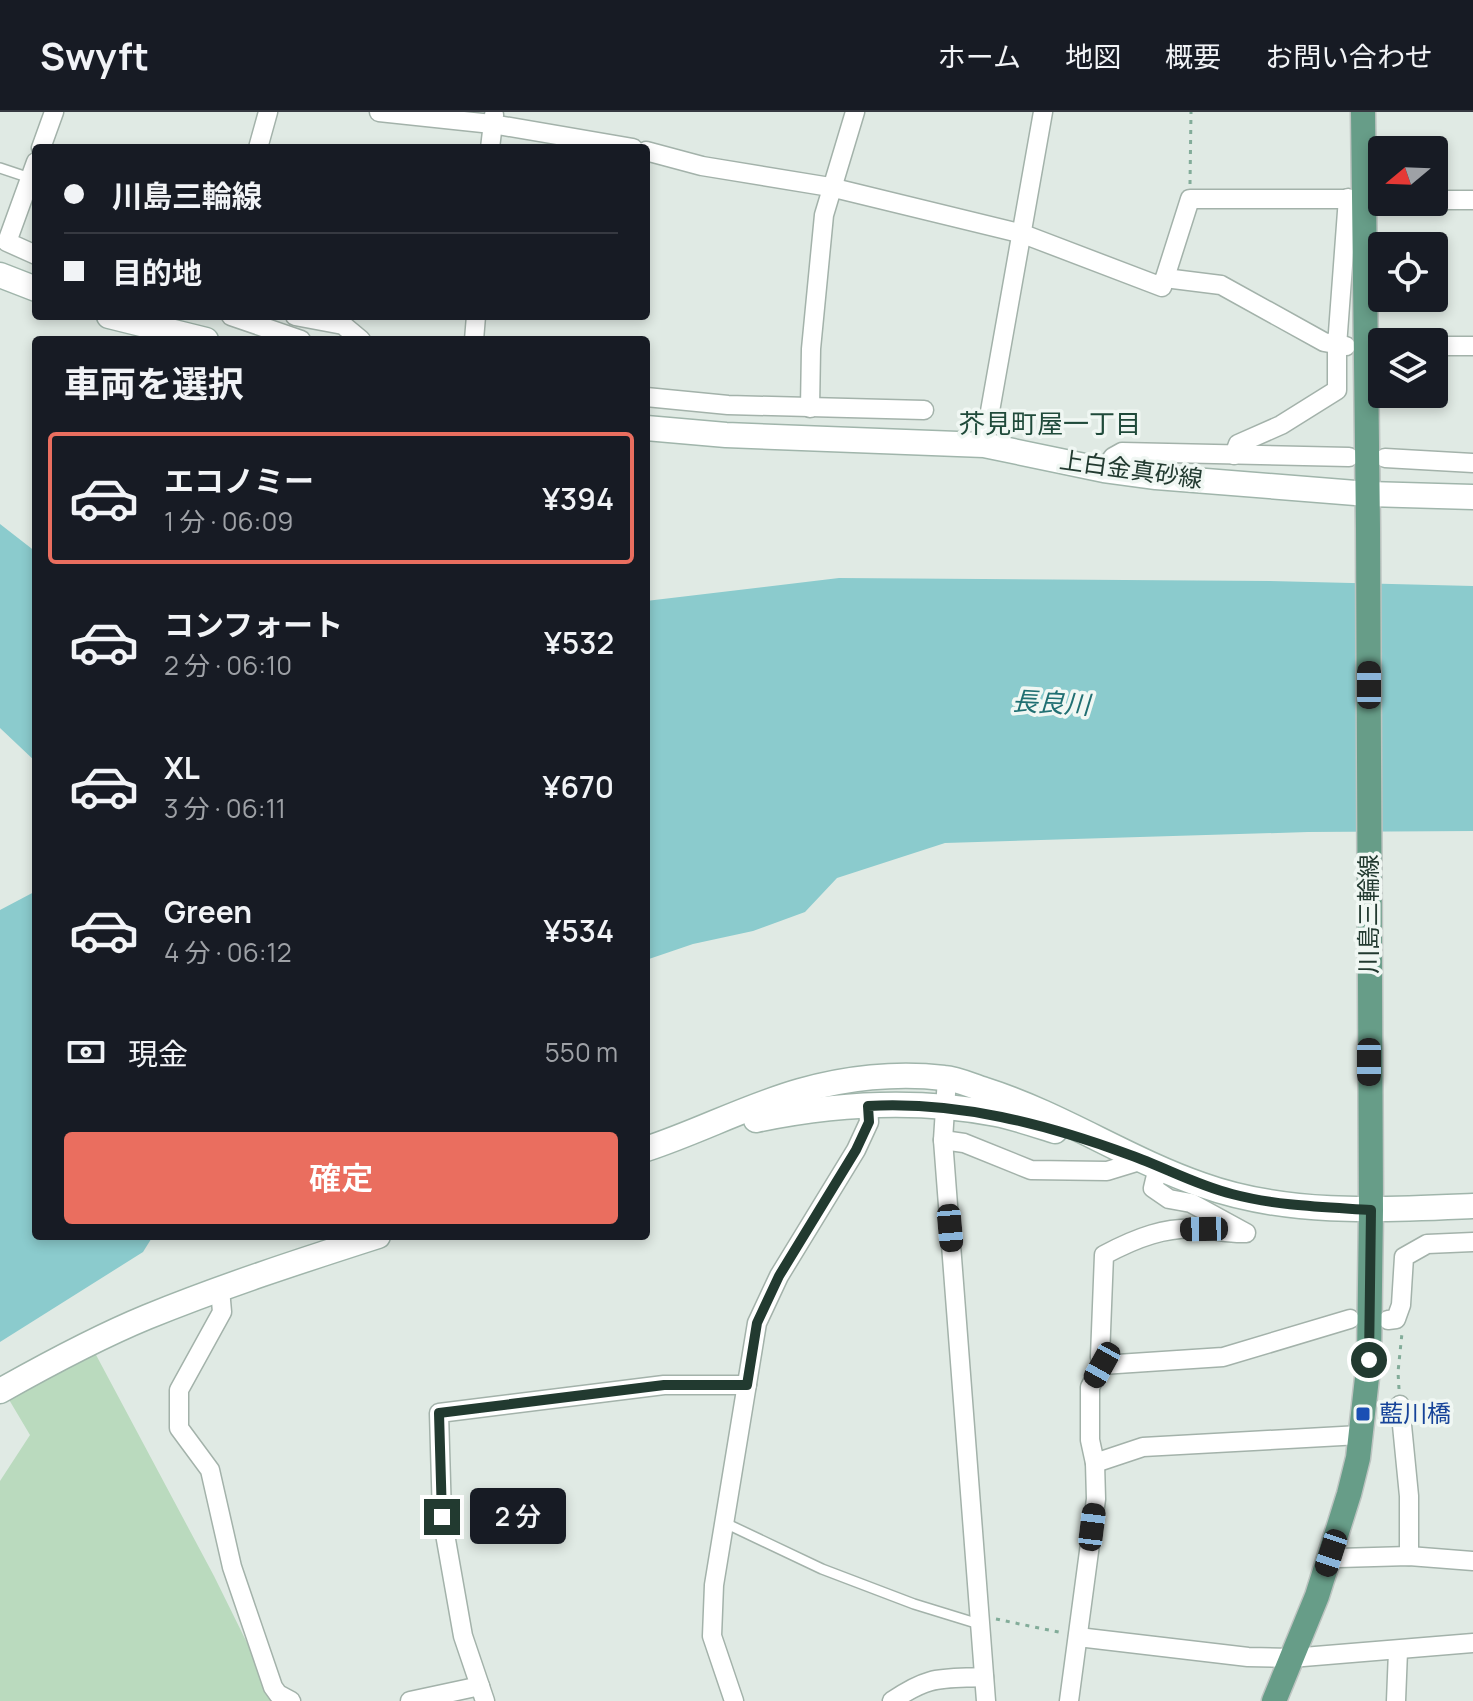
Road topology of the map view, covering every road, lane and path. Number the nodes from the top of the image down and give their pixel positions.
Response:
1 (54, 112) edge
2 (268, 112) edge
3 (379, 112) edge
4 (855, 112) edge
5 (1043, 112) edge
6 (1191, 112) edge
7 (1363, 112) edge
8 (493, 118) edge
9 (42, 144) edge
10 (259, 144) edge
11 (490, 144) edge
12 (614, 144) edge
13 (650, 152) edge
14 (0, 168) edge
15 (32, 170) edge
16 (32, 173) edge
17 (830, 187) junction
18 (1190, 199) junction
19 (1364, 199) edge
20 (1448, 200) edge
21 (1473, 200) edge
22 (1023, 234) junction
23 (32, 253) edge
24 (0, 275) edge
25 (1165, 278) junction
26 (32, 287) edge
27 (125, 320) edge
28 (243, 320) edge
29 (316, 320) edge
30 (190, 336) edge
31 (289, 336) edge
32 (356, 336) edge
33 (1341, 346) junction
34 (1448, 346) edge
35 (1473, 346) edge
36 (650, 397) edge
37 (810, 408) junction
38 (924, 410) dead end
39 (650, 428) edge
40 (984, 445) junction
41 (1234, 455) junction
42 (1349, 457) dead end
43 (1385, 458) dead end
44 (1473, 463) edge
45 (1104, 470) junction
46 (1368, 494) junction
47 (1473, 497) edge
48 (947, 1078) junction
49 (868, 1106) junction
50 (943, 1108) junction
51 (943, 1140) junction
52 (652, 1147) edge
53 (1143, 1160) junction
54 (1473, 1206) edge
55 (1371, 1210) junction
56 (366, 1240) edge
57 (1473, 1242) edge
58 (220, 1289) junction
59 (1350, 1319) dead end
60 (1392, 1320) joint
61 (1102, 1365) junction
62 (747, 1385) junction
63 (0, 1391) edge
64 (1400, 1405) joint
65 (1360, 1435) junction
66 (1095, 1463) junction
67 (725, 1523) junction
68 (1331, 1553) junction
69 (1409, 1556) junction
70 (1473, 1561) edge
71 (979, 1620) junction
72 (1078, 1637) junction
73 (1473, 1643) edge
74 (1398, 1651) junction
75 (1291, 1658) junction
76 (984, 1677) junction
77 (483, 1694) edge
78 (291, 1701) edge
79 (410, 1701) edge
80 (734, 1701) edge
81 (892, 1701) edge
82 (986, 1701) edge
83 (1069, 1701) edge
84 (1274, 1701) edge
85 (1396, 1701) edge

1 - 9 street
2 - 10 street
3 - 8 street
4 - 17 street
5 - 22 street
6 - 18 path
7 - 19 main road, 川島三輪線
8 - 11 street
8 - 12 street
13 - 17 street
14 - 15 lane
16 - 23 street
17 - 22 street
17 - 37 street
18 - 19 street
18 - 25 street
19 - 33 street
19 - 46 main road, 川島三輪線
20 - 21 street
22 - 25 street
22 - 40 street
24 - 26 street
25 - 33 street
27 - 30 street
28 - 31 street
29 - 32 street
33 - 41 street
34 - 35 street
36 - 37 street
37 - 38 street
39 - 40 street, 上白金真砂線
40 - 45 street, 上白金真砂線
41 - 42 street
41 - 45 street
43 - 44 street
45 - 46 street, 上白金真砂線
46 - 47 street, 上白金真砂線
46 - 55 main road, 川島三輪線
48 - 50 street
48 - 52 street
48 - 53 street
49 - 50 street
49 - 52 street
49 - 62 street
50 - 51 street
50 - 53 street
51 - 53 street
51 - 71 street
53 - 55 street
53 - 61 street
54 - 55 street
55 - 65 main road, 川島三輪線
56 - 58 street
57 - 60 street
58 - 63 street
58 - 78 street
59 - 61 street
60 - 64 path
61 - 66 street
62 - 67 street
62 - 77 street
64 - 69 street
65 - 66 street
65 - 68 main road, 川島三輪線
66 - 72 street
67 - 71 lane
67 - 80 street
68 - 69 street
68 - 75 main road, 川島三輪線
69 - 70 street
71 - 72 path
71 - 76 street
72 - 75 street
72 - 83 street
73 - 74 street
74 - 75 street
74 - 85 street
75 - 84 main road, 川島三輪線
76 - 81 street
76 - 82 street
77 - 79 street

